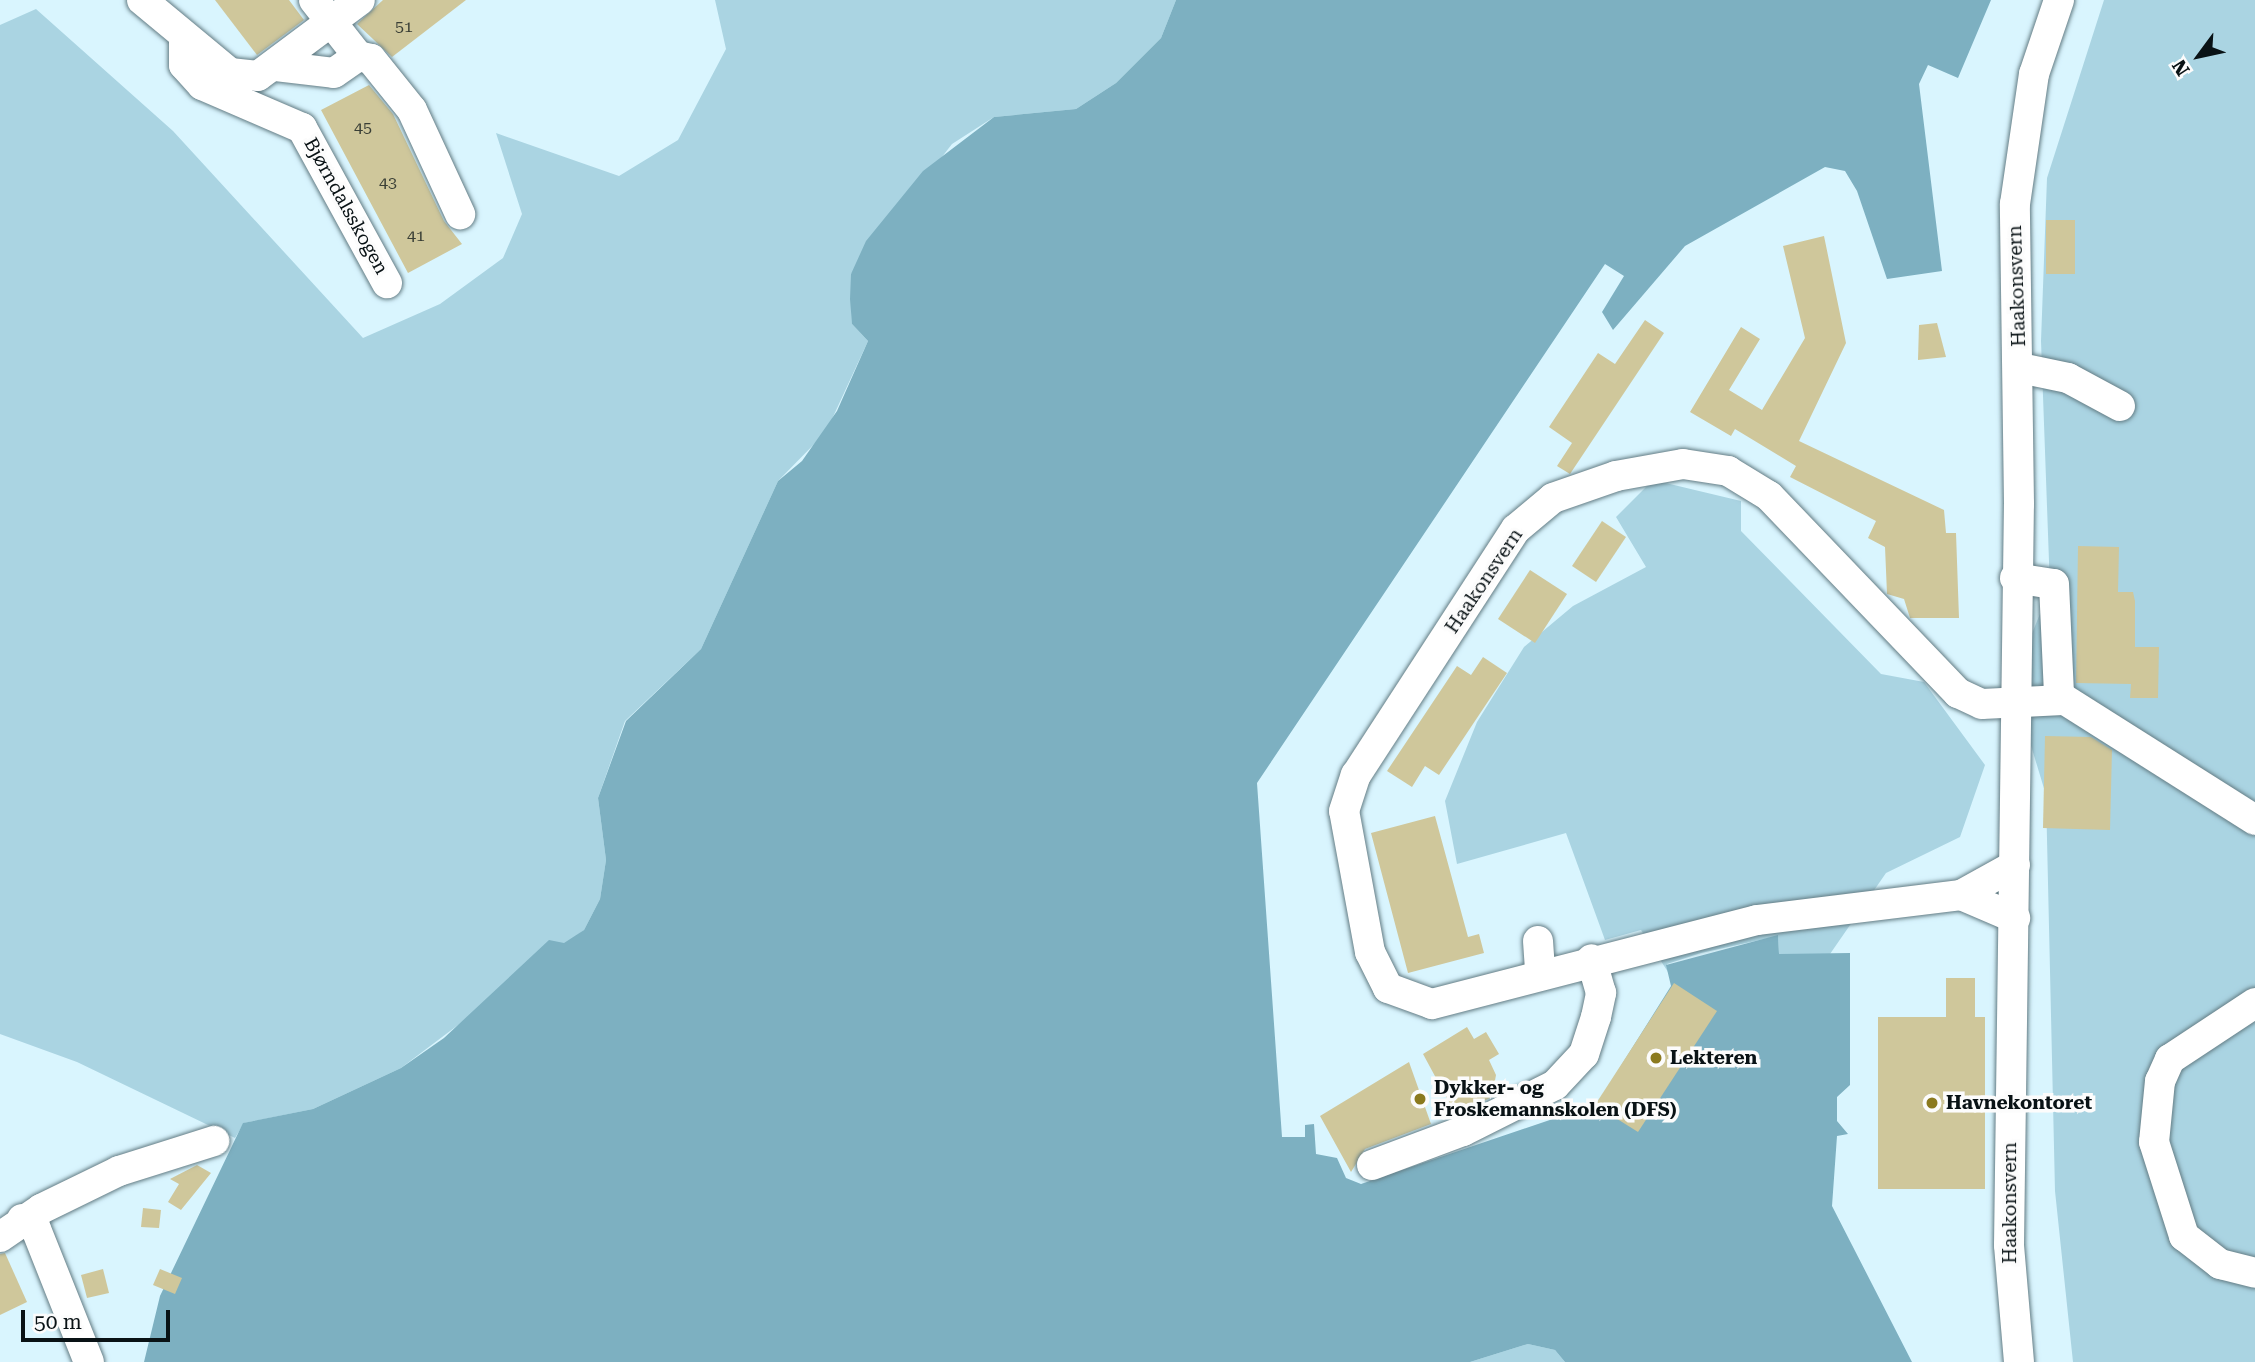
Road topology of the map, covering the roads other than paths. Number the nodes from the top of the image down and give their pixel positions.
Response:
1 (142, 0) edge
2 (360, 0) edge
3 (2060, 0) edge
4 (322, 11) edge
5 (184, 37) junction
6 (358, 56) junction
7 (276, 66) junction
8 (460, 214) dead end
9 (387, 283) dead end
10 (2020, 368) junction
11 (2120, 406) dead end
12 (2015, 578) junction
13 (2063, 700) junction
14 (2012, 702) junction
15 (2255, 820) edge
16 (2015, 865) junction
17 (1961, 895) junction
18 (2015, 918) junction
19 (1538, 941) dead end
20 (1591, 959) junction
21 (1540, 972) junction
22 (2255, 1003) edge
23 (214, 1141) dead end
24 (1372, 1165) dead end
25 (11, 1228) edge
26 (2255, 1273) edge
27 (89, 1362) edge
28 (2019, 1362) edge

1 - 5 street
2 - 4 street
3 - 10 street, Haakonsvern
4 - 6 street
4 - 7 street
5 - 7 street
5 - 9 street, Bjørndalsskogen
6 - 7 street
6 - 8 street
10 - 11 street
10 - 12 street, Haakonsvern
12 - 13 street
12 - 14 street, Haakonsvern
13 - 14 street, Haakonsvern
13 - 15 street
14 - 16 street, Haakonsvern
14 - 21 street, Haakonsvern
16 - 17 street, Haakonsvern
16 - 18 street, Haakonsvern
17 - 18 street
17 - 20 street, Haakonsvern
18 - 28 street, Haakonsvern
19 - 21 street
20 - 21 street, Haakonsvern
20 - 24 street
22 - 26 street
23 - 25 street
25 - 27 street

